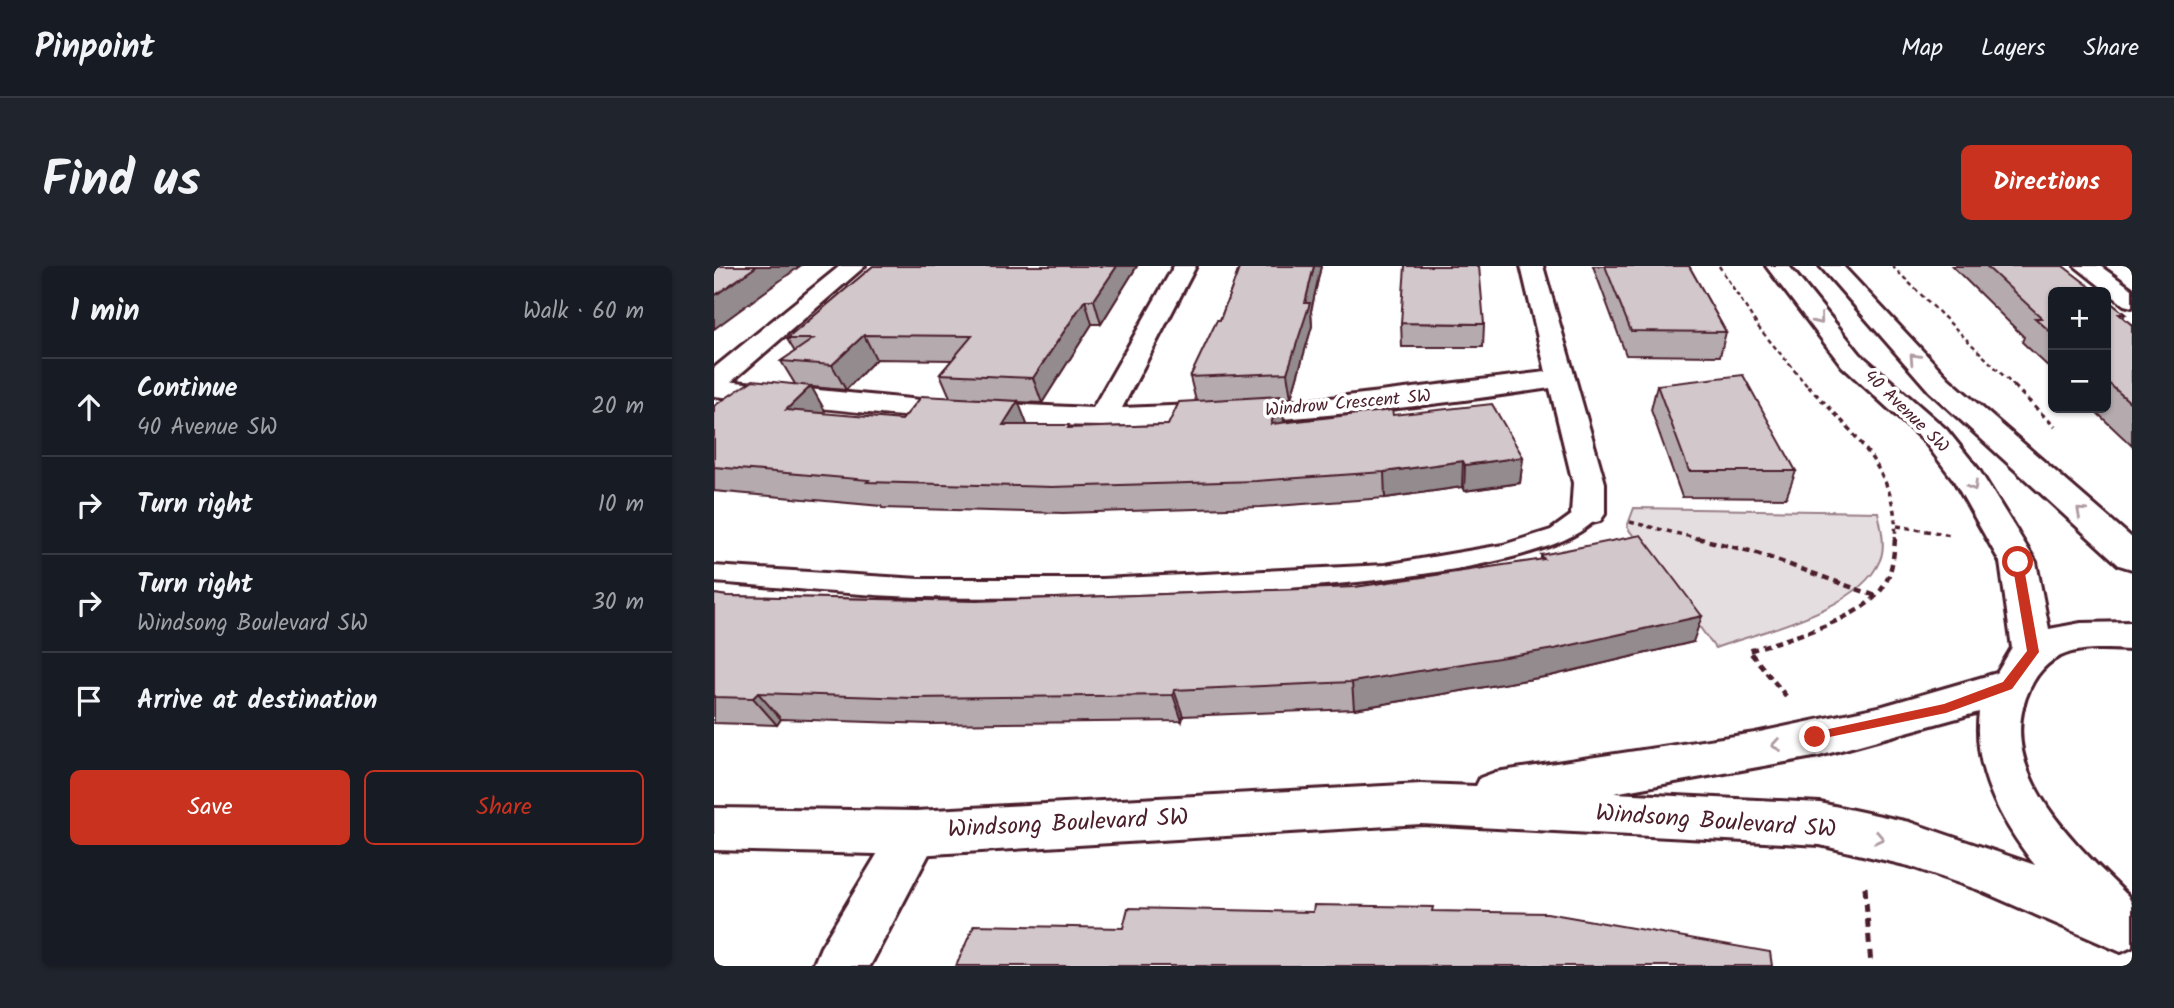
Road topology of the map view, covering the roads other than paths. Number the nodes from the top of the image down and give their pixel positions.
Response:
1 (854, 266) edge
2 (1185, 266) edge
3 (1532, 266) edge
4 (1777, 266) edge
5 (1831, 266) edge
6 (2086, 266) edge
7 (2132, 300) edge
8 (1562, 378) junction
9 (714, 382) edge
10 (714, 388) edge
11 (1103, 416) junction
12 (1588, 514) joint
13 (2132, 557) edge
14 (714, 574) edge
15 (2132, 636) edge
16 (2020, 668) junction
17 (1421, 804) junction
18 (714, 829) edge
19 (916, 832) junction
20 (2127, 929) edge
21 (840, 966) edge

1 - 9 street
2 - 11 street
3 - 8 street
4 -> 16 street, 40 Avenue SW
13 -> 5 street, 40 Avenue SW
6 - 7 street
8 - 11 street, Windrow Crescent SW
8 - 12 street
10 - 11 street, Windrow Crescent SW
12 - 14 lane
15 - 16 street, Windsong Boulevard SW
16 -> 17 street, Windsong Boulevard SW
16 - 20 street
17 - 19 street, Windsong Boulevard SW
17 -> 20 street, Windsong Boulevard SW
18 - 19 street, Windsong Boulevard SW
19 - 21 street

